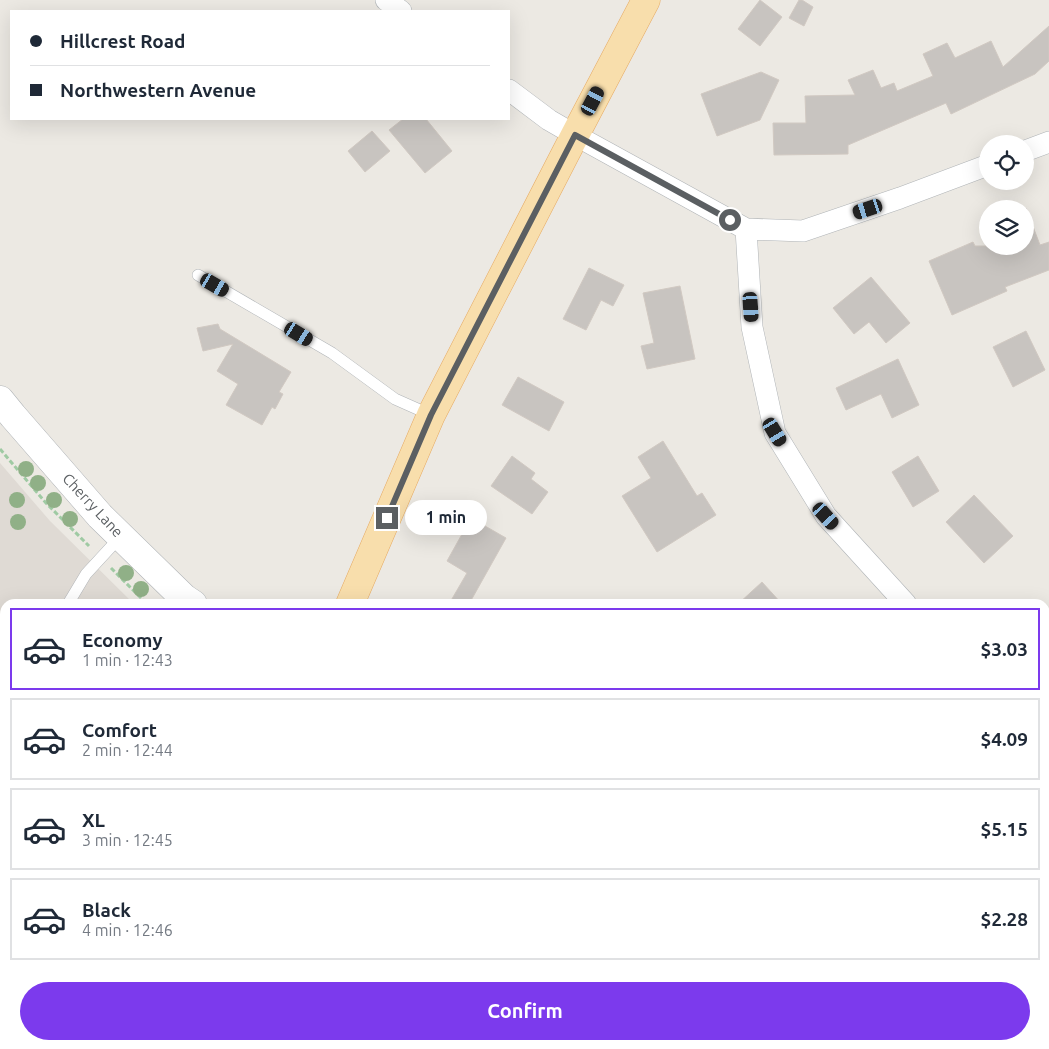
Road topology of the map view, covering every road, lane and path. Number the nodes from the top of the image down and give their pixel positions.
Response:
1 (386, 0) edge
2 (646, 0) edge
3 (400, 10) edge
4 (510, 91) edge
5 (575, 135) junction
6 (1049, 142) edge
7 (1034, 148) edge
8 (979, 169) edge
9 (746, 229) junction
10 (198, 275) dead end
11 (4, 414) edge
12 (431, 415) junction
13 (0, 449) edge
14 (121, 536) junction
15 (101, 558) junction
16 (71, 599) edge
17 (142, 599) edge
18 (186, 599) edge
19 (352, 599) edge
20 (901, 599) edge

1 - 3 street
2 - 5 main road
4 - 5 street
5 - 9 street
5 - 12 main road
6 - 7 street
8 - 9 street
9 - 20 street
10 - 12 lane
11 - 14 street, Cherry Lane
12 - 19 main road
13 - 15 path
14 - 15 lane
14 - 18 street, Cherry Lane
15 - 16 lane
15 - 17 path

